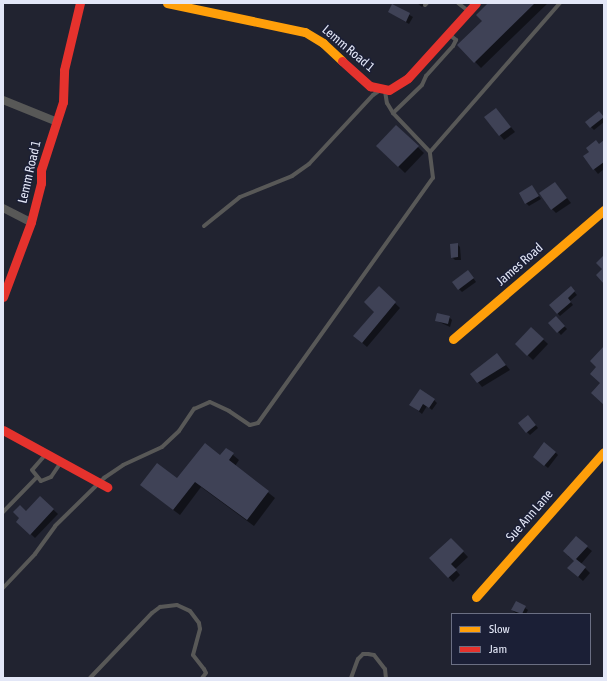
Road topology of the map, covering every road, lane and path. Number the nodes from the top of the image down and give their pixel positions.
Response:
1 (80, 3) edge
2 (167, 3) edge
3 (458, 3) edge
4 (476, 3) edge
5 (560, 3) edge
6 (468, 12) junction
7 (448, 34) junction
8 (383, 90) junction
9 (3, 100) edge
10 (393, 113) junction
11 (55, 121) junction
12 (430, 152) junction
13 (3, 208) edge
14 (604, 210) edge
15 (31, 222) junction
16 (204, 226) dead end
17 (3, 297) edge
18 (453, 339) dead end
19 (3, 430) edge
20 (604, 452) edge
21 (46, 454) junction
22 (61, 462) junction
23 (37, 477) junction
24 (104, 486) junction
25 (3, 512) edge
26 (3, 588) edge
27 (476, 597) dead end
28 (90, 678) edge
29 (202, 678) edge
30 (351, 678) edge
31 (386, 678) edge

1 - 11 street, Lemm Road 1
2 - 8 street, Lemm Road 1
3 - 6 lane
4 - 6 street
5 - 12 lane
6 - 7 street
7 - 8 street
7 - 10 lane
8 - 10 lane
8 - 16 lane
9 - 11 street
10 - 12 lane
11 - 15 street, Lemm Road 1
12 - 24 lane
13 - 15 street
14 - 18 street, James Road
15 - 17 street, Lemm Road 1
19 - 21 street
20 - 27 street, Sue Ann Lane
21 - 22 street
21 - 23 lane
22 - 23 lane
22 - 24 street
23 - 25 lane
24 - 26 lane
28 - 29 lane
30 - 31 lane

